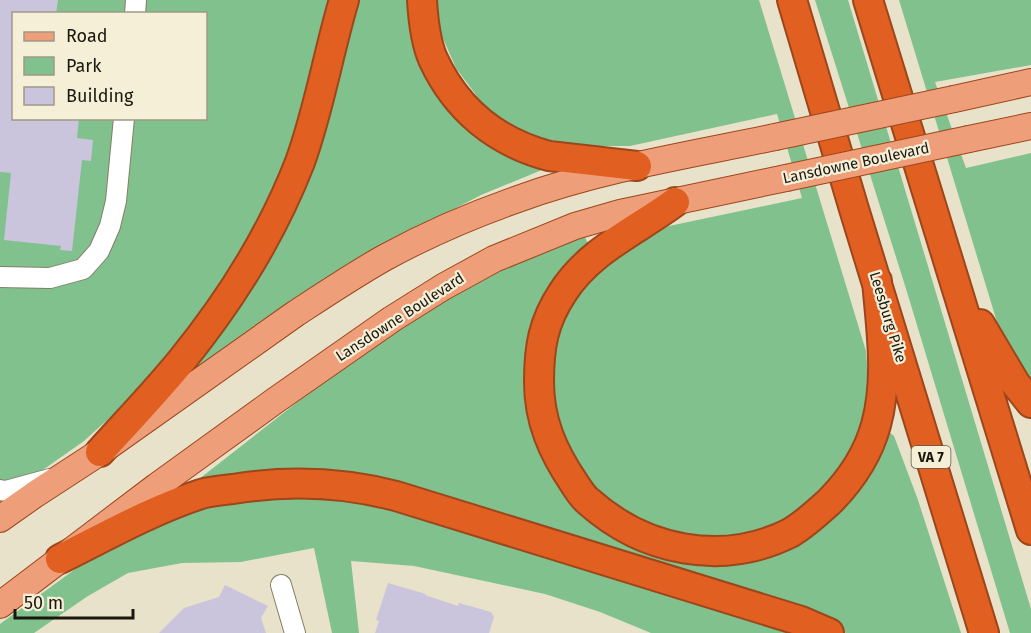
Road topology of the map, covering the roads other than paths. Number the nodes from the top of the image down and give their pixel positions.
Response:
1 (344, 0) edge
2 (422, 0) edge
3 (792, 0) edge
4 (868, 0) edge
5 (1031, 82) edge
6 (124, 120) edge
7 (1031, 126) edge
8 (637, 166) junction
9 (675, 202) junction
10 (945, 250) junction
11 (1, 278) edge
12 (877, 281) junction
13 (1031, 403) edge
14 (100, 452) junction
15 (65, 475) junction
16 (0, 490) edge
17 (0, 519) edge
18 (1031, 530) edge
19 (60, 559) junction
20 (281, 585) dead end
21 (0, 605) edge
22 (295, 633) edge
23 (829, 633) edge
24 (984, 633) edge

1 - 14 highway
2 - 8 highway
3 - 12 highway, Leesburg Pike / VA 7
4 - 10 highway
5 - 8 main road, bridge
6 - 11 lane
7 - 9 main road, Lansdowne Boulevard, bridge
8 - 14 main road
9 - 12 highway
9 - 19 main road, Lansdowne Boulevard
10 - 13 highway
10 - 18 highway
12 - 24 highway, Leesburg Pike / VA 7
14 - 15 main road
15 - 16 lane
15 - 17 main road
19 - 21 main road, Lansdowne Boulevard
19 - 23 highway
20 - 22 lane

